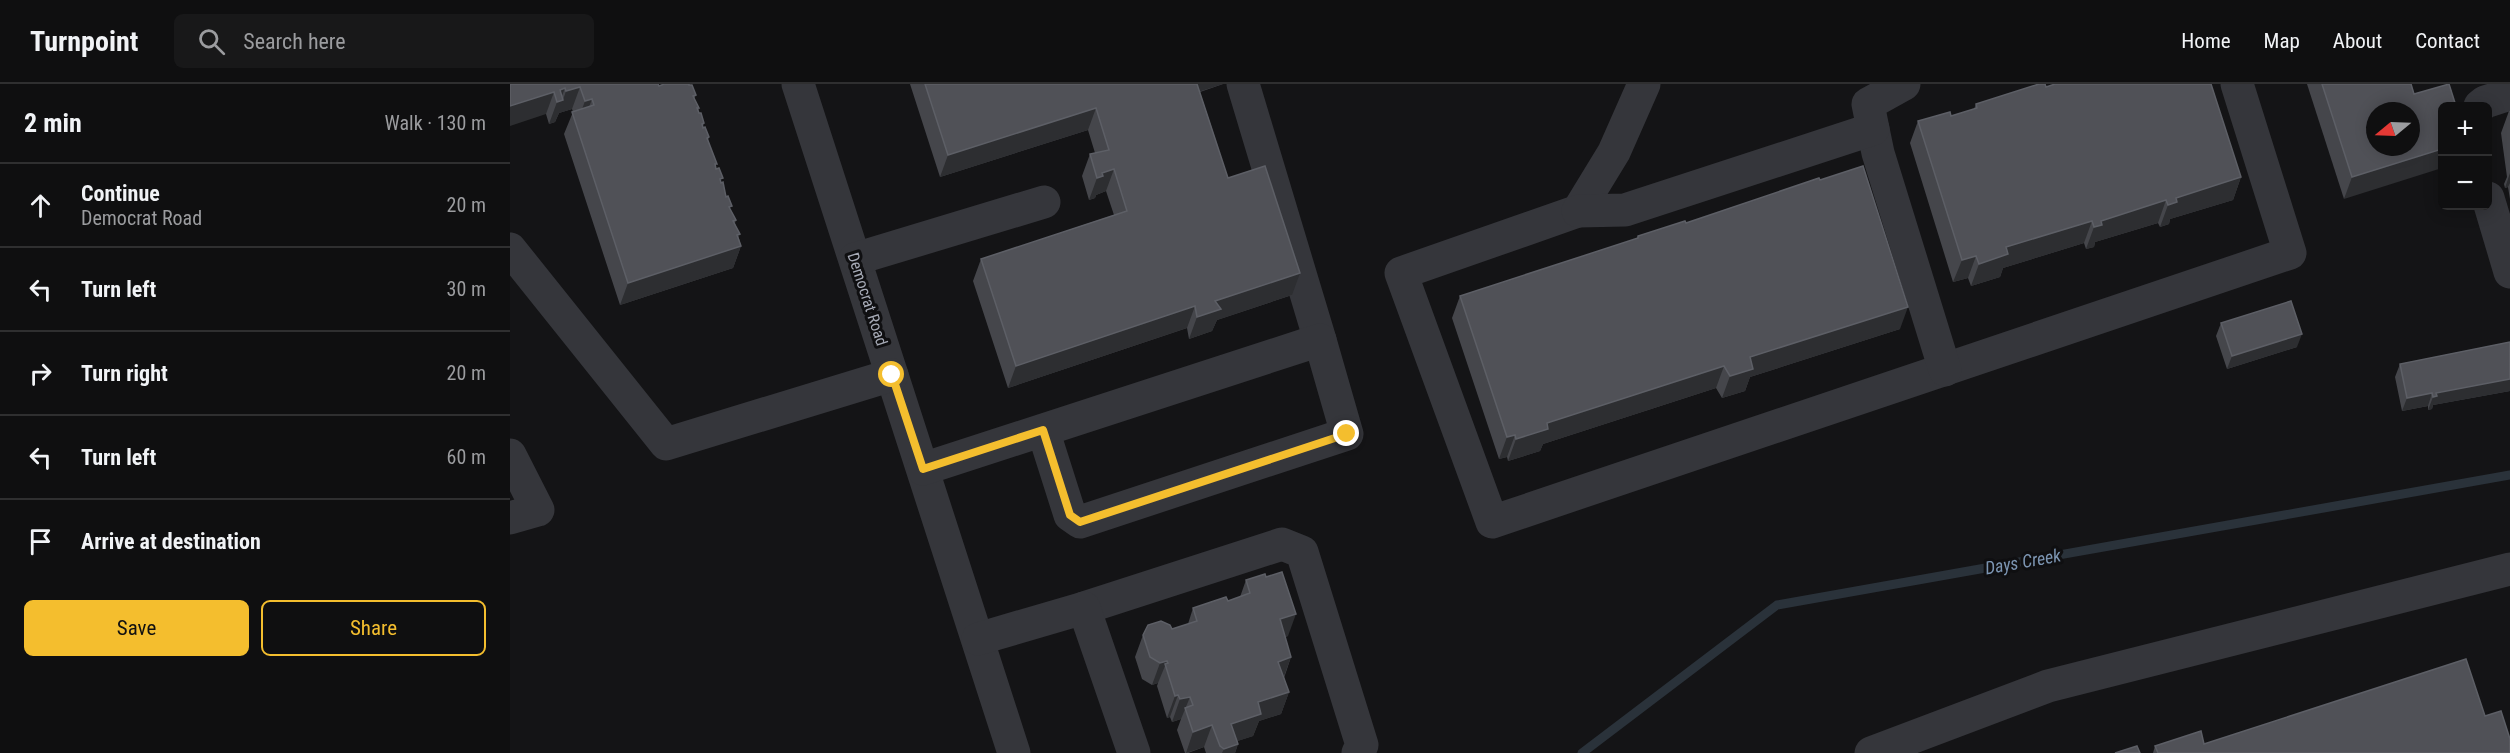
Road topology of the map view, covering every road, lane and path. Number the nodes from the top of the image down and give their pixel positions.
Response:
1 (798, 84) edge
2 (1243, 84) edge
3 (1644, 84) edge
4 (1904, 84) edge
5 (2237, 84) edge
6 (2510, 94) edge
7 (2485, 102) edge
8 (1865, 106) edge
9 (1044, 202) dead end
10 (2491, 210) edge
11 (1578, 211) junction
12 (510, 249) edge
13 (855, 259) junction
14 (2510, 272) edge
15 (1320, 340) junction
16 (1944, 370) junction
17 (892, 375) junction
18 (1043, 430) junction
19 (510, 455) edge
20 (923, 469) junction
21 (510, 518) edge
22 (2510, 569) edge
23 (1084, 608) junction
24 (978, 639) junction
25 (1014, 753) edge
26 (1134, 753) edge
27 (1358, 753) edge
28 (1871, 753) edge

1 - 13 street, Democrat Road
2 - 15 street
3 - 11 street
4 - 8 street
5 - 16 street
6 - 7 street
8 - 11 street
8 - 16 street
9 - 13 street
10 - 14 street
11 - 16 street
12 - 17 street
13 - 17 street, Democrat Road
15 - 18 street
15 - 18 street
17 - 20 street, Democrat Road
18 - 20 street
19 - 21 street
20 - 24 street, Democrat Road
22 - 28 street
23 - 24 street
23 - 26 street
23 - 27 street
24 - 25 street, Democrat Road

